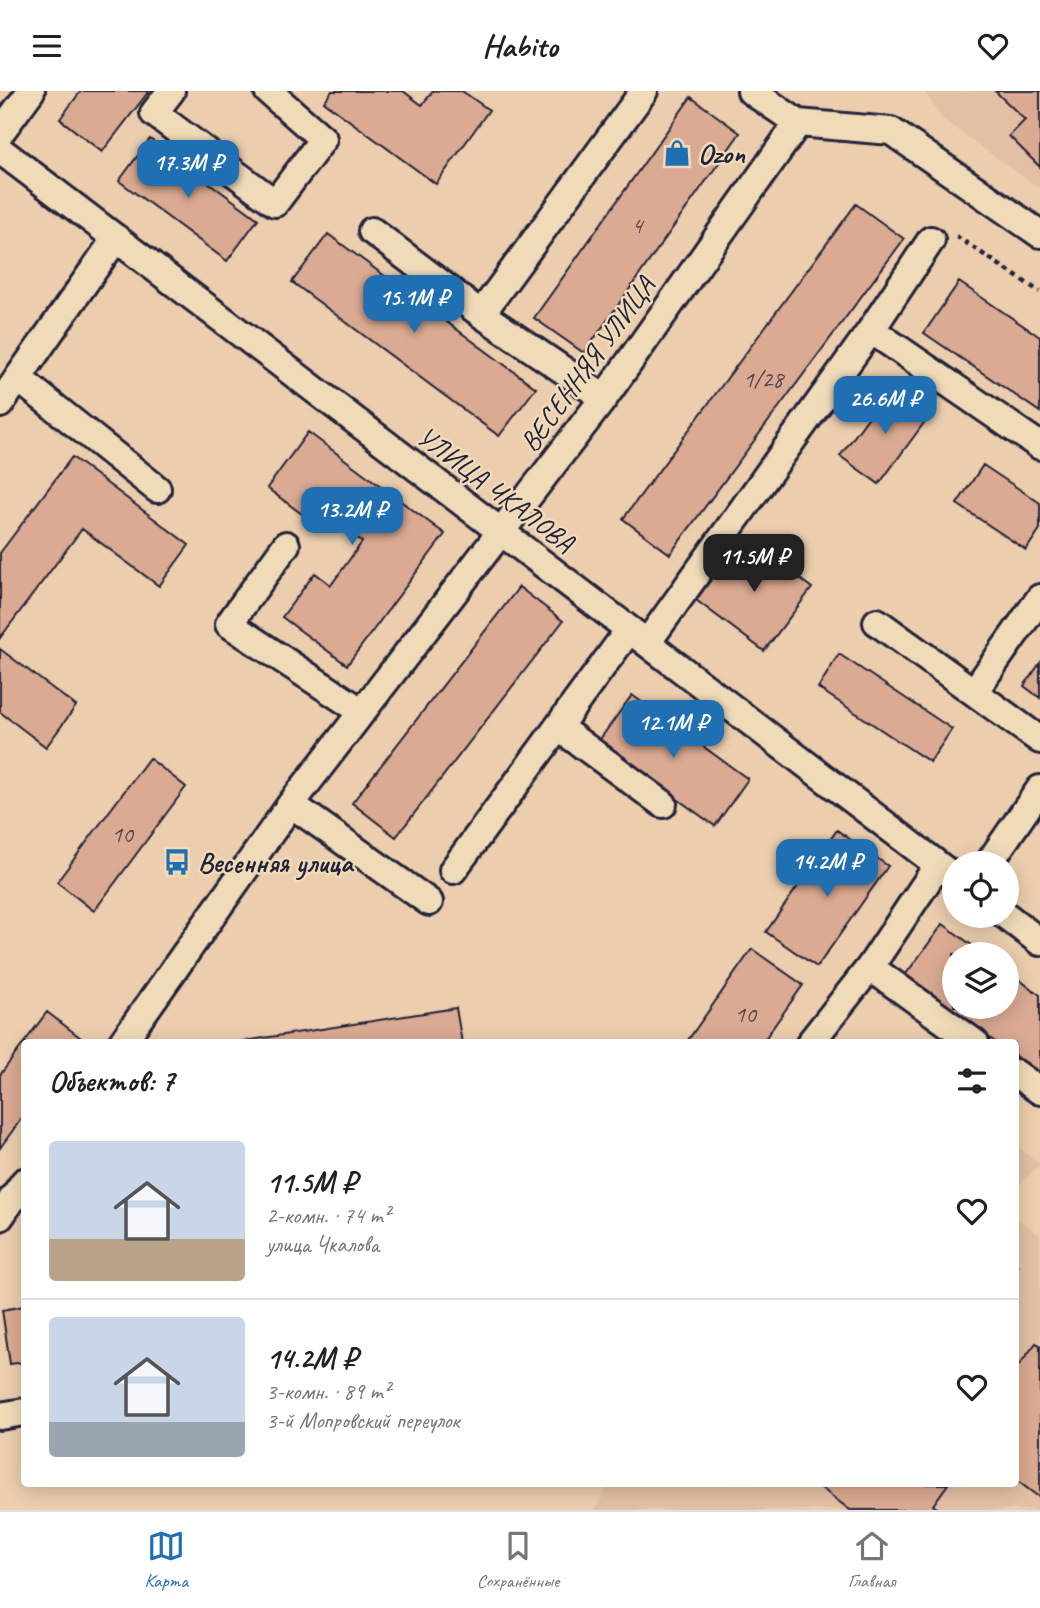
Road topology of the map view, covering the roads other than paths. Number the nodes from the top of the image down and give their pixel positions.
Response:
1 (32, 91) edge
2 (171, 91) edge
3 (268, 91) edge
4 (644, 91) edge
5 (751, 91) edge
6 (798, 123) junction
7 (0, 133) edge
8 (0, 150) edge
9 (372, 231) dead end
10 (1040, 234) edge
11 (116, 239) junction
12 (932, 240) road end
13 (481, 314) junction
14 (871, 330) junction
15 (18, 378) junction
16 (604, 398) junction
17 (0, 404) edge
18 (1040, 446) edge
19 (157, 489) dead end
20 (500, 532) junction
21 (286, 545) dead end
22 (1040, 598) edge
23 (877, 622) dead end
24 (638, 637) junction
25 (974, 692) junction
26 (361, 711) junction
27 (558, 727) junction
28 (1040, 740) edge
29 (1040, 789) edge
30 (291, 804) junction
31 (663, 804) dead end
32 (997, 851) edge
33 (942, 868) edge
34 (453, 870) dead end
35 (942, 876) edge
36 (429, 902) dead end
37 (1019, 926) edge
38 (1040, 942) edge
39 (870, 967) junction
40 (125, 1039) edge
41 (813, 1039) edge
42 (969, 1039) edge
43 (1019, 1076) edge
44 (1040, 1091) edge
45 (21, 1186) edge
46 (0, 1217) edge
47 (21, 1412) edge
48 (0, 1416) edge

1 - 7 street
2 - 3 street
4 - 13 street
5 - 6 street
6 - 10 street
6 - 16 street, ВЕСЕННЯЯ УЛИЦА
8 - 11 street, УЛИЦА ЧКАЛОВА
9 - 13 street
11 - 15 street
11 - 20 street, УЛИЦА ЧКАЛОВА
12 - 14 street
13 - 16 street
14 - 18 street
14 - 24 street
15 - 17 street
15 - 19 street
16 - 20 street, ВЕСЕННЯЯ УЛИЦА
20 - 24 street, УЛИЦА ЧКАЛОВА
20 - 26 street, ВЕСЕННЯЯ УЛИЦА
21 - 26 street
22 - 25 street
23 - 25 street
24 - 27 street
24 - 33 street, УЛИЦА ЧКАЛОВА
25 - 28 street
26 - 30 street, ВЕСЕННЯЯ УЛИЦА
27 - 31 street
27 - 34 street
29 - 32 street
30 - 36 street
30 - 40 street, ВЕСЕННЯЯ УЛИЦА
35 - 39 street
37 - 38 street
39 - 41 street
39 - 42 street
43 - 44 street
45 - 46 street
47 - 48 street

